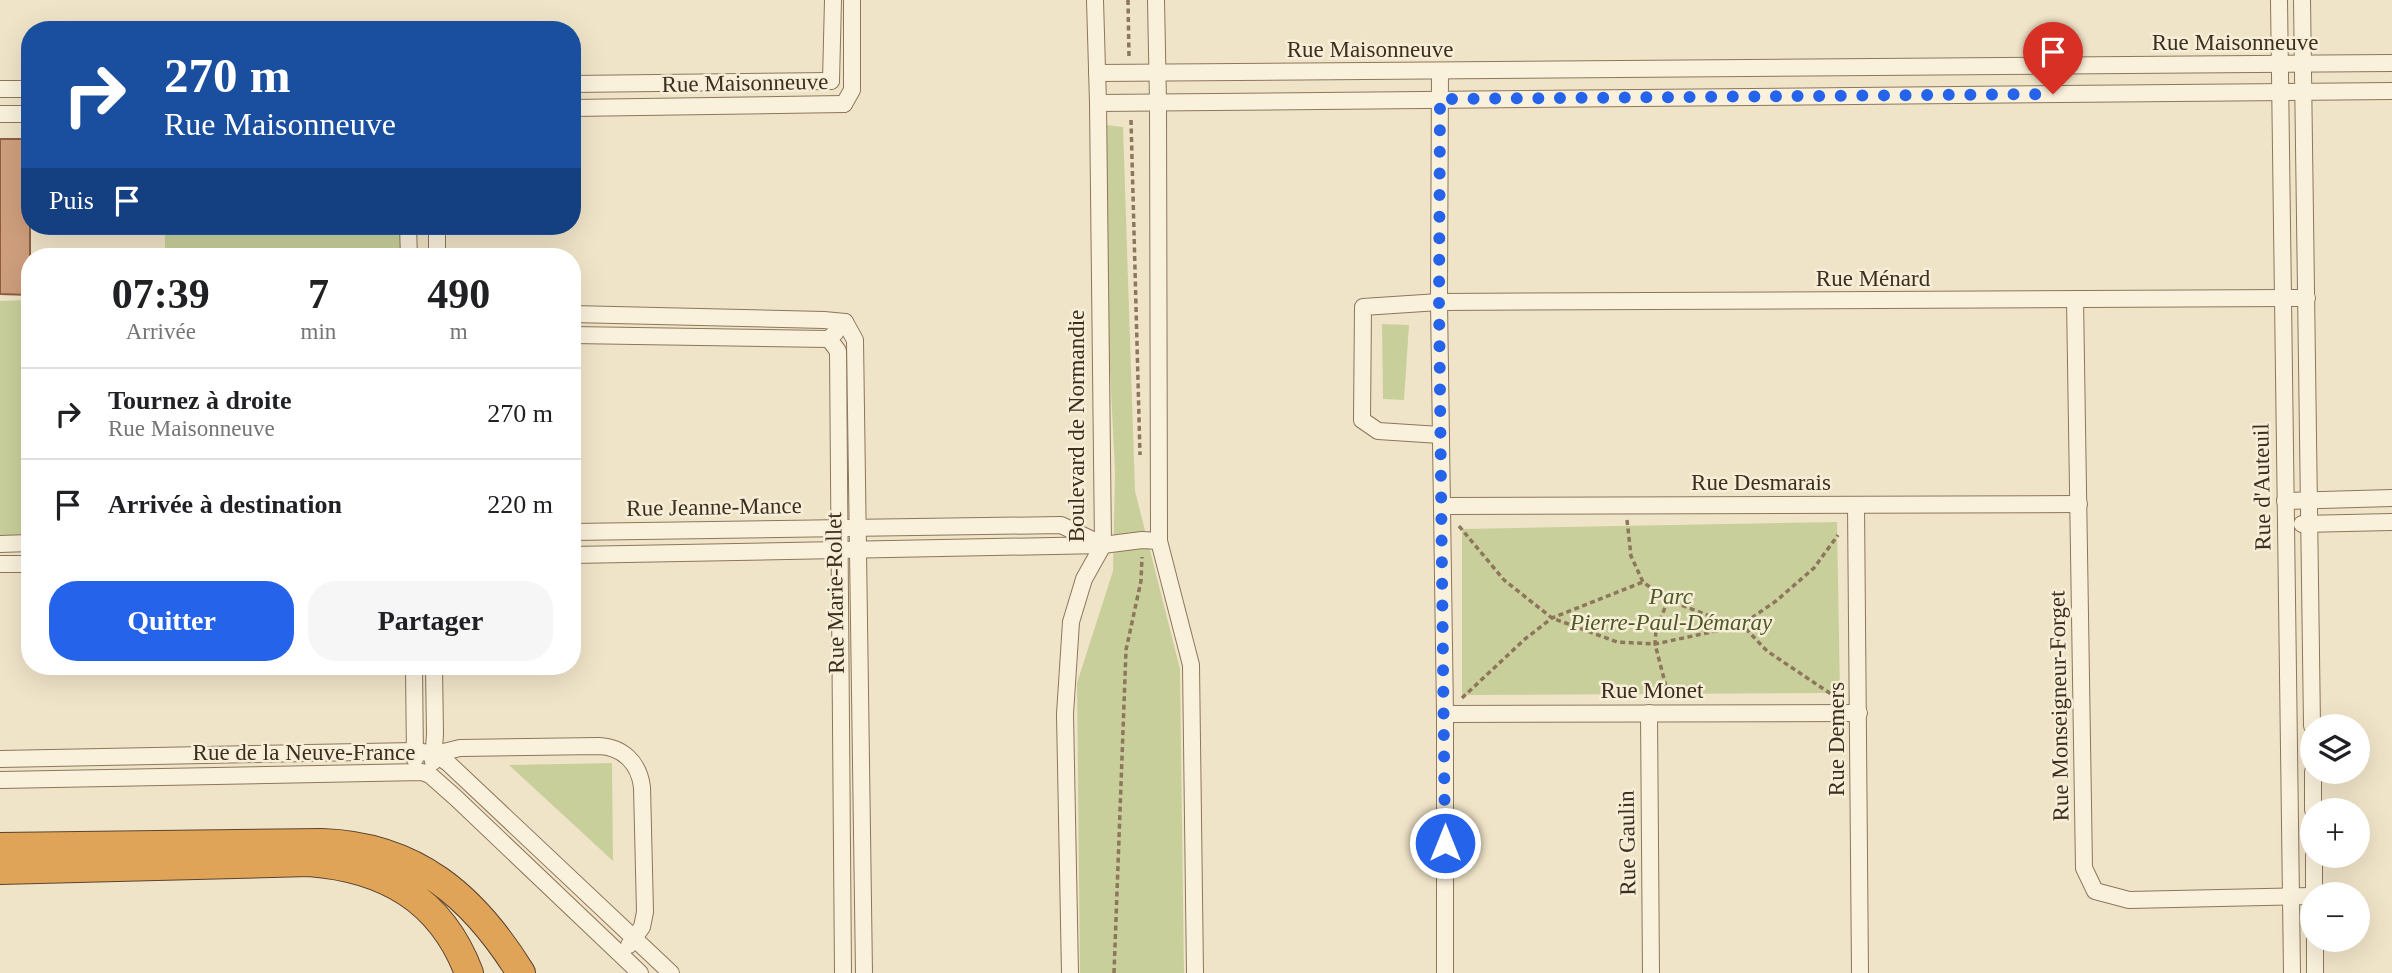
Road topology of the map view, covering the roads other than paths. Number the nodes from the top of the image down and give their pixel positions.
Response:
1 (833, 0) edge
2 (852, 0) edge
3 (1095, 0) edge
4 (1156, 0) edge
5 (2279, 0) edge
6 (2302, 0) edge
7 (2392, 63) edge
8 (2280, 64) junction
9 (2303, 64) junction
10 (2078, 66) junction
11 (1866, 67) junction
12 (1643, 69) junction
13 (1440, 71) junction
14 (1158, 73) junction
15 (1097, 74) junction
16 (831, 81) junction
17 (581, 84) edge
18 (0, 89) edge
19 (21, 89) edge
20 (2392, 91) edge
21 (2280, 92) junction
22 (2304, 92) junction
23 (2079, 93) junction
24 (1867, 96) junction
25 (1644, 98) junction
26 (1440, 99) junction
27 (1158, 102) junction
28 (1098, 103) junction
29 (844, 104) junction
30 (581, 108) edge
31 (0, 114) edge
32 (21, 114) edge
33 (2283, 298) junction
34 (2307, 298) junction
35 (2075, 299) junction
36 (1439, 303) junction
37 (581, 314) edge
38 (845, 322) junction
39 (581, 335) edge
40 (830, 339) junction
41 (1440, 435) junction
42 (2392, 498) edge
43 (2285, 500) junction
44 (2309, 500) junction
45 (2080, 504) junction
46 (1443, 506) junction
47 (1856, 508) junction
48 (2392, 522) edge
49 (2285, 524) junction
50 (2310, 524) junction
51 (838, 528) junction
52 (856, 529) junction
53 (581, 532) edge
54 (1150, 540) junction
55 (21, 543) edge
56 (0, 544) edge
57 (1103, 545) junction
58 (838, 550) junction
59 (857, 550) junction
60 (581, 555) edge
61 (0, 564) edge
62 (21, 564) edge
63 (414, 675) edge
64 (434, 675) edge
65 (1648, 713) junction
66 (1859, 713) junction
67 (1445, 714) junction
68 (2312, 714) edge
69 (415, 751) junction
70 (435, 754) junction
71 (0, 759) edge
72 (422, 773) junction
73 (0, 780) edge
74 (0, 847) edge
75 (841, 865) junction
76 (862, 865) junction
77 (0, 870) edge
78 (2300, 896) edge
79 (2291, 897) junction
80 (635, 938) junction
81 (2315, 952) edge
82 (620, 954) junction
83 (469, 973) edge
84 (521, 973) edge
85 (640, 973) edge
86 (671, 973) edge
87 (843, 973) edge
88 (864, 973) edge
89 (1070, 973) edge
90 (1195, 973) edge
91 (1445, 973) edge
92 (1651, 973) edge
93 (1860, 973) edge
94 (2292, 973) edge
95 (2315, 973) edge

1 - 16 street
2 - 29 street
3 - 15 street, Boulevard de Normandie
4 - 14 street
5 - 8 street, Rue d'Auteuil
6 - 9 street, Rue d'Auteuil
7 - 9 street, Rue Maisonneuve
8 - 9 street, Rue Maisonneuve
8 - 10 street, Rue Maisonneuve
8 - 21 street, Rue d'Auteuil
9 - 22 street, Rue d'Auteuil
10 - 11 street, Rue Maisonneuve
10 - 23 street
11 - 12 street, Rue Maisonneuve
11 - 24 street
12 - 13 street, Rue Maisonneuve
12 - 25 street
13 - 14 street, Rue Maisonneuve
13 - 26 street
14 - 15 street, Rue Maisonneuve
14 - 27 street
15 - 28 street, Boulevard de Normandie
16 - 17 street, Rue Maisonneuve
16 - 29 street, Rue Maisonneuve
18 - 19 street
20 - 22 street
21 - 22 street
21 - 23 street
21 - 33 street, Rue d'Auteuil
22 - 34 street, Rue d'Auteuil
23 - 24 street
24 - 25 street
25 - 26 street
26 - 27 street
26 - 36 street
27 - 28 street
27 - 54 street
28 - 57 street, Boulevard de Normandie
29 - 30 street, Rue Maisonneuve
31 - 32 street
33 - 34 street, Rue Ménard
33 - 35 street, Rue Ménard
33 - 43 street, Rue d'Auteuil
34 - 44 street, Rue d'Auteuil
35 - 36 street, Rue Ménard
35 - 45 street, Rue Monseigneur-Forget
36 - 41 street
36 - 41 street, Rue Ménard
37 - 38 street
38 - 40 street
38 - 52 street, Rue Marie-Rollet
39 - 40 street
40 - 51 street, Rue Marie-Rollet
41 - 46 street
42 - 44 street
43 - 44 street
43 - 49 street, Rue d'Auteuil
44 - 50 street, Rue d'Auteuil
45 - 47 street, Rue Desmarais
45 - 79 street, Rue Monseigneur-Forget
46 - 47 street, Rue Desmarais
46 - 67 street
47 - 66 street, Rue Demers
48 - 50 street
49 - 50 street
49 - 79 street, Rue d'Auteuil
50 - 68 street, Rue d'Auteuil
51 - 52 street, Rue Jeanne-Mance
51 - 53 street, Rue Jeanne-Mance
51 - 58 street, Rue Marie-Rollet
52 - 57 street, Rue Jeanne-Mance
52 - 59 street, Rue Marie-Rollet
54 - 57 street, Rue Jeanne-Mance
54 - 90 street
55 - 56 street
57 - 59 street, Rue Jeanne-Mance
57 - 89 street, Boulevard de Normandie
58 - 59 street, Rue Jeanne-Mance
58 - 60 street, Rue Jeanne-Mance
58 - 75 street, Rue Marie-Rollet
59 - 76 street, Rue Marie-Rollet
61 - 62 street
63 - 69 street
64 - 70 street
65 - 66 street, Rue Monet
65 - 67 street, Rue Monet
65 - 92 street, Rue Gaulin
66 - 93 street, Rue Demers
67 - 91 street
69 - 70 street, Rue de la Neuve-France
69 - 71 street, Rue de la Neuve-France
69 - 72 street
70 - 72 street
70 - 80 street, Rue de la Neuve-France
70 - 80 street, Rue de la Neuve-France
72 - 73 street, Rue de la Neuve-France
72 - 82 street, Rue de la Neuve-France
74 - 84 highway
75 - 76 street
75 - 87 street, Rue Marie-Rollet
76 - 88 street, Rue Marie-Rollet
77 - 83 highway
78 - 79 street, Rue Monseigneur-Forget
79 - 94 street, Rue d'Auteuil
80 - 82 street, Rue de la Neuve-France
80 - 86 street, Rue de la Neuve-France
81 - 95 street
82 - 85 street, Rue de la Neuve-France

